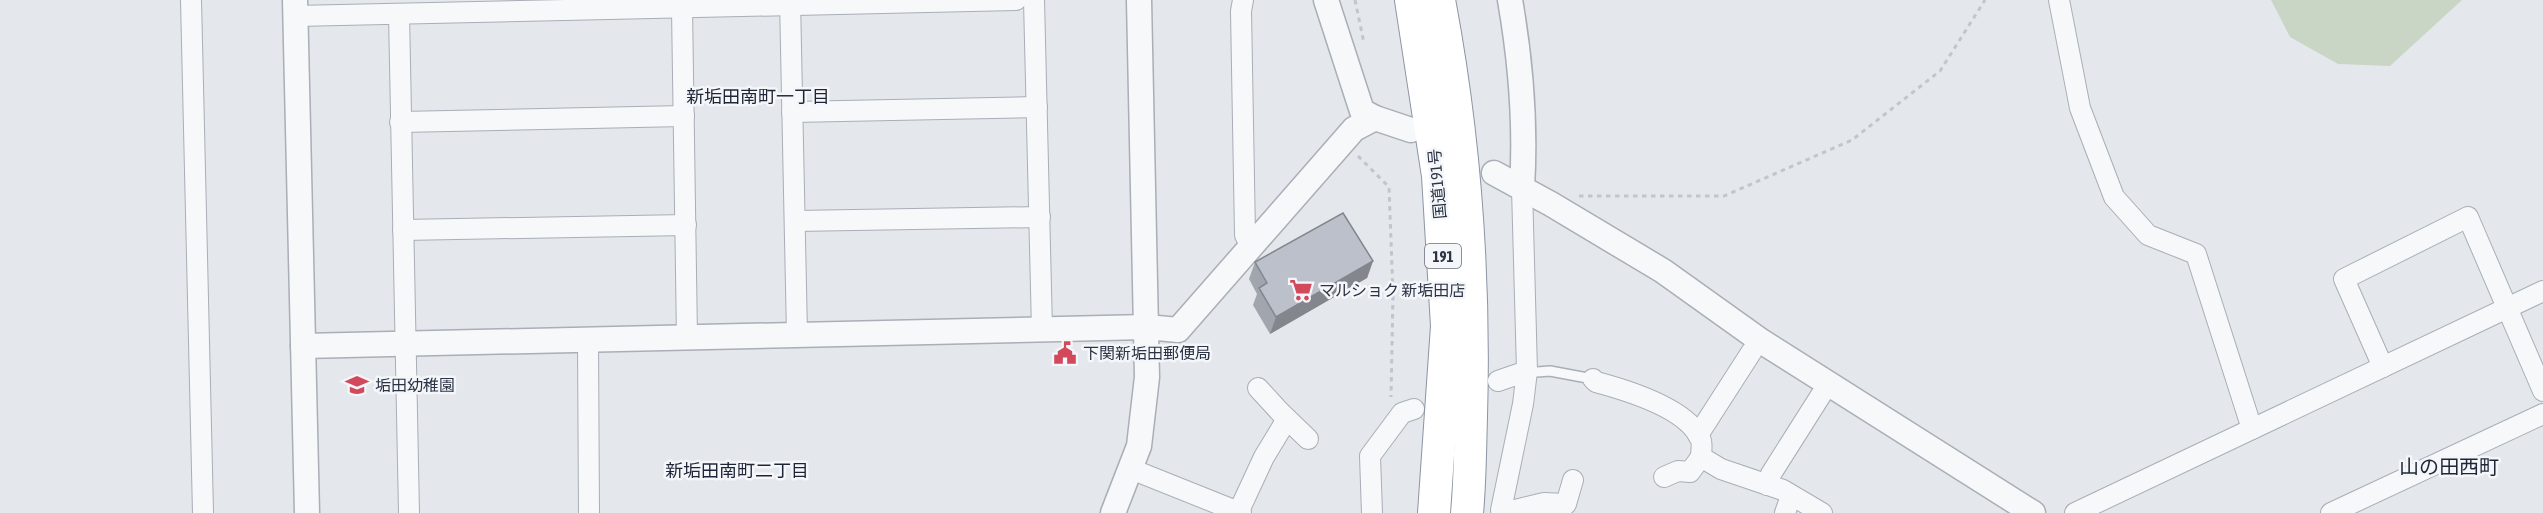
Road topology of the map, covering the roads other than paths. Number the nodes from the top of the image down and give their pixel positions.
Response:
1 (191, 0) edge
2 (1016, 0) edge
3 (1034, 0) edge
4 (1139, 0) edge
5 (1243, 0) edge
6 (1326, 0) edge
7 (1411, 0) edge
8 (1439, 0) edge
9 (1510, 0) edge
10 (2059, 0) edge
11 (790, 2) edge
12 (295, 8) edge
13 (682, 8) junction
14 (399, 14) junction
15 (1037, 107) junction
16 (792, 112) junction
17 (684, 116) junction
18 (1375, 118) junction
19 (400, 122) junction
20 (1411, 130) dead end
21 (1494, 173) dead end
22 (1522, 188) junction
23 (1040, 217) junction
24 (795, 221) junction
25 (686, 225) junction
26 (403, 230) junction
27 (1251, 247) junction
28 (2543, 291) edge
29 (2506, 309) junction
30 (1147, 327) junction
31 (1042, 330) junction
32 (797, 335) junction
33 (687, 338) junction
34 (588, 341) junction
35 (406, 345) junction
36 (303, 346) junction
37 (1752, 351) dead end
38 (2383, 367) junction
39 (1532, 371) junction
40 (1593, 380) joint
41 (1498, 381) dead end
42 (1258, 388) dead end
43 (2543, 391) edge
44 (1821, 395) dead end
45 (1414, 409) dead end
46 (2543, 414) edge
47 (1287, 419) junction
48 (2252, 429) junction
49 (1698, 435) junction
50 (1308, 439) dead end
51 (1701, 457) junction
52 (1131, 469) junction
53 (1664, 477) dead end
54 (1573, 480) dead end
55 (1769, 480) junction
56 (1788, 504) edge
57 (203, 513) edge
58 (307, 513) edge
59 (410, 513) edge
60 (589, 513) edge
61 (1113, 513) edge
62 (1239, 513) edge
63 (1372, 513) edge
64 (1434, 513) edge
65 (1467, 513) edge
66 (1822, 513) edge
67 (2033, 513) edge
68 (2075, 513) edge
69 (2331, 513) edge

1 - 57 street
2 - 11 street
3 - 15 street
4 - 30 street
5 - 27 street
6 - 18 street
7 - 64 highway, 国道191号 / 191
8 - 65 highway, 国道191号 / 191
9 - 22 street
10 - 48 street
11 - 13 street
11 - 16 street
12 - 14 street
12 - 36 street
13 - 14 street
13 - 17 street
14 - 19 street
15 - 16 street
15 - 23 street
16 - 24 street
17 - 19 street
17 - 25 street
18 - 20 street
18 - 27 street
19 - 26 street
21 - 22 street
22 - 39 street
22 - 67 street
23 - 24 street
23 - 31 street
24 - 32 street
25 - 26 street
25 - 33 street
26 - 35 street
27 - 30 street
28 - 29 street
29 - 38 street
29 - 38 street
29 - 43 street
30 - 31 street
30 - 52 street
31 - 32 street
32 - 33 street
33 - 34 street
34 - 35 street
34 - 60 street
35 - 36 street
35 - 59 street
36 - 58 street
37 - 49 street
38 - 48 street
39 - 40 lane
39 - 41 street
39 - 54 street
40 - 49 street
42 - 47 street
44 - 55 street
45 - 63 street
46 - 69 street
47 - 50 street
47 - 62 street
48 - 68 street
49 - 51 street
51 - 53 street
51 - 55 street
52 - 61 street
52 - 62 street
55 - 56 street
56 - 66 street

